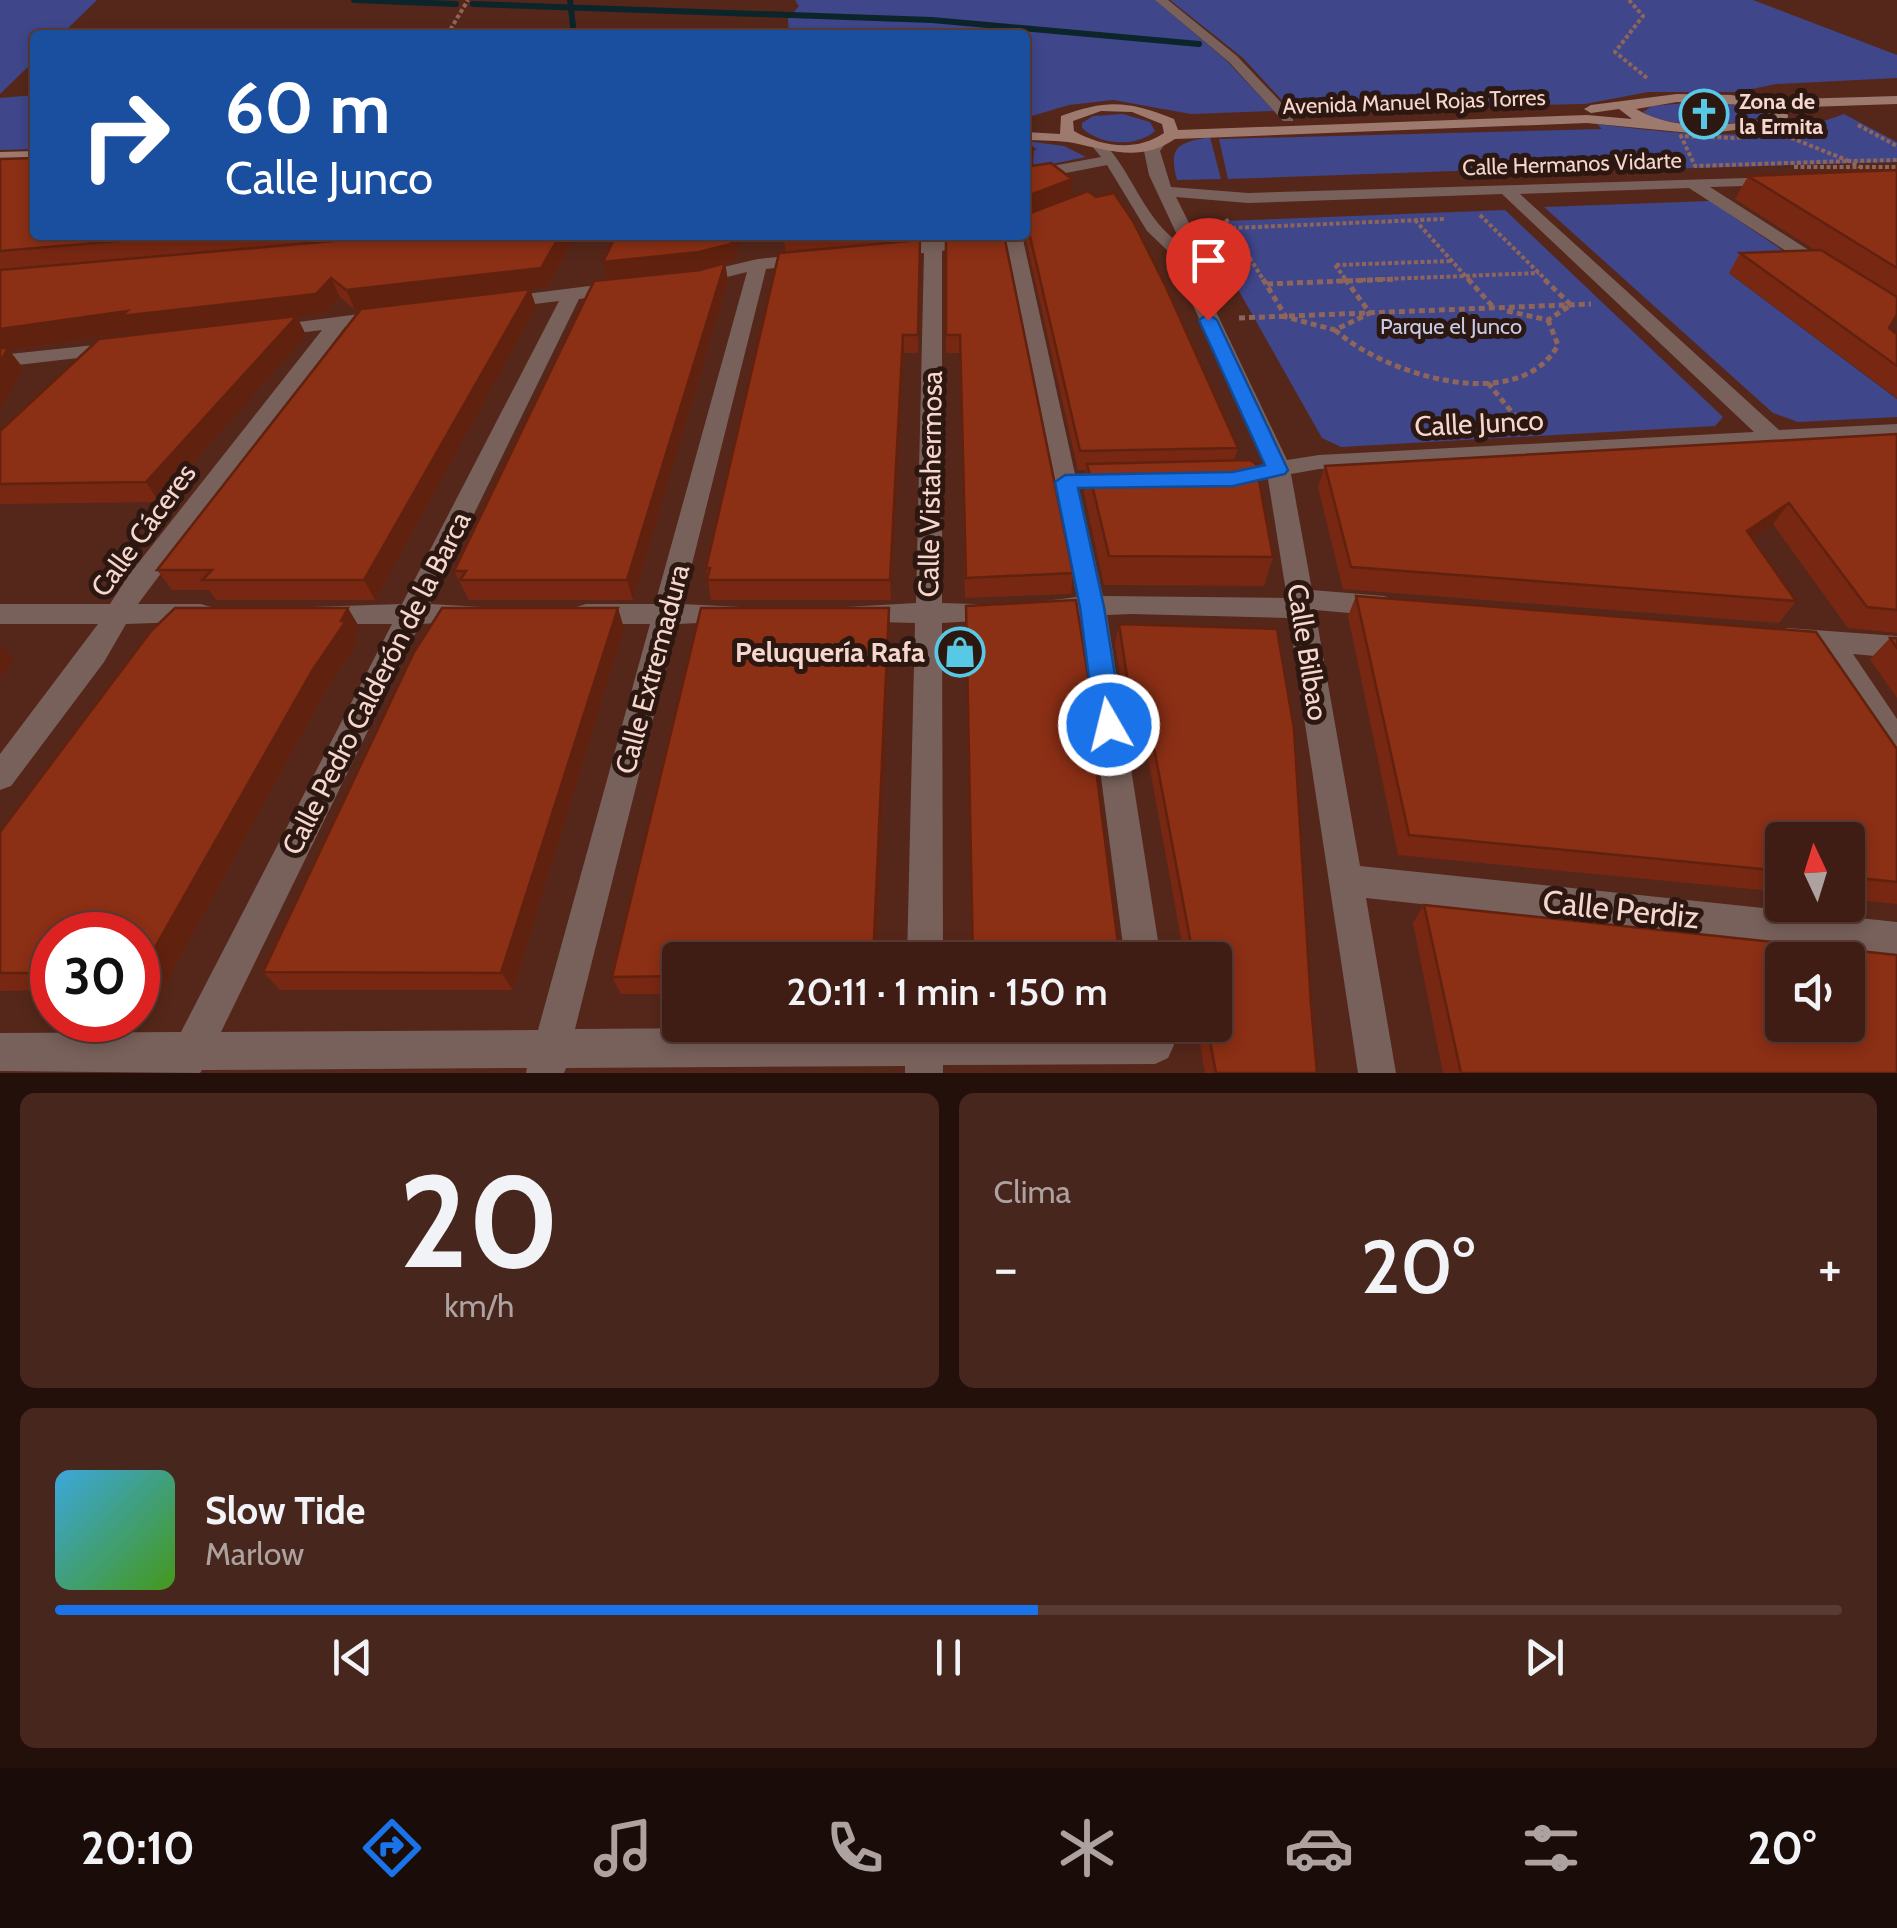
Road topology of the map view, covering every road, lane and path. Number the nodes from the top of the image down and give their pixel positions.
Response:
1 (468, 0) edge
2 (1161, 0) edge
3 (1629, 0) edge
4 (450, 30) edge
5 (1678, 98) junction
6 (1897, 100) edge
7 (1640, 102) junction
8 (1761, 104) junction
9 (1897, 108) edge
10 (1162, 116) junction
11 (1288, 118) junction
12 (1066, 119) junction
13 (1782, 122) junction
14 (1030, 123) edge
15 (1658, 125) junction
16 (1030, 136) edge
17 (1076, 139) junction
18 (1165, 140) junction
19 (1106, 153) junction
20 (30, 156) edge
21 (0, 157) edge
22 (1897, 160) edge
23 (1849, 162) junction
24 (30, 165) edge
25 (0, 166) edge
26 (1897, 167) edge
27 (1862, 168) junction
28 (1050, 174) junction
29 (1030, 176) edge
30 (1694, 176) junction
31 (1876, 176) edge
32 (1803, 179) edge
33 (1506, 189) junction
34 (1122, 195) junction
35 (1166, 196) junction
36 (1248, 198) junction
37 (1472, 207) dead end
38 (1222, 214) dead end
39 (1466, 218) dead end
40 (1483, 218) junction
41 (1449, 219) dead end
42 (1415, 220) junction
43 (1180, 224) junction
44 (1231, 228) junction
45 (967, 240) edge
46 (1014, 240) edge
47 (933, 247) junction
48 (1177, 249) junction
49 (874, 252) edge
50 (820, 258) edge
51 (1451, 261) junction
52 (758, 264) junction
53 (1539, 273) junction
54 (1834, 274) edge
55 (1465, 276) junction
56 (1346, 281) junction
57 (1266, 284) junction
58 (572, 294) junction
59 (1628, 302) junction
60 (1571, 305) junction
61 (475, 306) edge
62 (1494, 308) junction
63 (1370, 313) junction
64 (398, 315) edge
65 (1286, 316) junction
66 (1208, 320) junction
67 (1548, 320) junction
68 (339, 322) junction
69 (1336, 330) junction
70 (246, 333) edge
71 (133, 347) edge
72 (88, 352) junction
73 (0, 362) edge
74 (56, 382) edge
75 (1487, 382) junction
76 (1897, 432) edge
77 (1774, 438) junction
78 (1542, 450) junction
79 (1278, 470) junction
80 (1196, 480) edge
81 (1140, 481) edge
82 (1065, 482) junction
83 (1300, 603) junction
84 (1092, 607) junction
85 (1405, 608) edge
86 (0, 614) edge
87 (117, 614) junction
88 (227, 614) edge
89 (300, 614) edge
90 (411, 614) junction
91 (507, 614) edge
92 (566, 614) edge
93 (666, 614) junction
94 (759, 614) edge
95 (834, 614) edge
96 (929, 614) junction
97 (1752, 635) edge
98 (1829, 641) junction
99 (1897, 647) edge
100 (1897, 744) edge
101 (0, 777) edge
102 (1345, 880) junction
103 (1897, 939) edge
104 (926, 942) edge
105 (1140, 942) edge
106 (1030, 1042) edge
107 (924, 1048) edge
108 (0, 1052) edge
109 (549, 1060) edge
110 (185, 1062) edge
111 (1377, 1073) edge

1 - 4 path
2 - 11 street
3 - 5 path
5 - 7 main road, Avenida Manuel Rojas Torres
5 - 8 main road, Avenida Manuel Rojas Torres
6 - 8 main road
7 - 11 main road, Avenida Manuel Rojas Torres
7 - 15 main road
8 - 13 main road
9 - 13 main road
10 - 11 main road, Avenida Manuel Rojas Torres
10 - 12 main road, Avenida Manuel Rojas Torres
10 - 18 main road
12 - 14 main road
12 - 17 main road
13 - 15 main road, Avenida Manuel Rojas Torres
15 - 18 main road, Avenida Manuel Rojas Torres
16 - 17 main road
17 - 19 main road, Avenida Manuel Rojas Torres
18 - 19 main road, Avenida Manuel Rojas Torres
18 - 35 street
19 - 28 street
19 - 34 street, Calle Bilbao
20 - 21 main road
22 - 23 path
23 - 23 path
23 - 27 path
24 - 25 main road
26 - 27 path
27 - 30 path
27 - 31 path
28 - 29 street
28 - 34 street, Calle Hermanos Vidarte
30 - 32 street, Calle Hermanos Vidarte
30 - 33 street, Calle Hermanos Vidarte
30 - 54 street
33 - 36 street, Calle Hermanos Vidarte
33 - 59 street
34 - 35 street, Calle Hermanos Vidarte
34 - 48 street, Calle Bilbao
35 - 36 street, Calle Hermanos Vidarte
35 - 43 street
36 - 43 street, Calle Hermanos Vidarte
37 - 40 path
38 - 44 path
39 - 40 path
40 - 53 path
41 - 42 path
42 - 44 path
42 - 51 path
43 - 48 street
44 - 57 path
45 - 47 street
46 - 82 street
47 - 49 street
47 - 96 street, Calle Vistahermosa
48 - 66 street, Calle Bilbao
50 - 52 street
51 - 55 path
51 - 56 path
52 - 58 street
52 - 93 street, Calle Extremadura
53 - 55 path
53 - 60 path
55 - 56 path
55 - 62 path
56 - 57 path
56 - 63 path
57 - 65 path
58 - 61 street
58 - 90 street, Calle Pedro Calderón de la Barca
59 - 60 path
59 - 77 street
60 - 62 path
60 - 67 path
62 - 63 path
62 - 67 path
63 - 65 path
63 - 69 path
64 - 68 street
65 - 66 path
65 - 69 path
66 - 79 street, Calle Bilbao
67 - 75 path
68 - 70 street
68 - 87 street, Calle Cáceres
69 - 75 path
71 - 72 street
72 - 73 street
72 - 74 street
75 - 78 path
76 - 77 street, Calle Junco
77 - 78 street, Calle Junco
78 - 79 street, Calle Junco
79 - 80 street, Calle Junco
79 - 83 street, Calle Bilbao
81 - 82 street
82 - 84 street
83 - 84 street
83 - 85 street
83 - 102 street, Calle Bilbao
84 - 96 street
84 - 105 street
86 - 87 street
87 - 88 street
87 - 101 street, Calle Cáceres
89 - 90 street
90 - 91 street
90 - 110 street, Calle Pedro Calderón de la Barca
92 - 93 street
93 - 94 street
93 - 109 street, Calle Extremadura
95 - 96 street
96 - 104 street, Calle Vistahermosa
97 - 98 street
98 - 99 street
98 - 100 street
102 - 103 street, Calle Perdiz
102 - 111 street, Calle Bilbao
106 - 107 street
107 - 109 street
108 - 110 street
109 - 110 street

